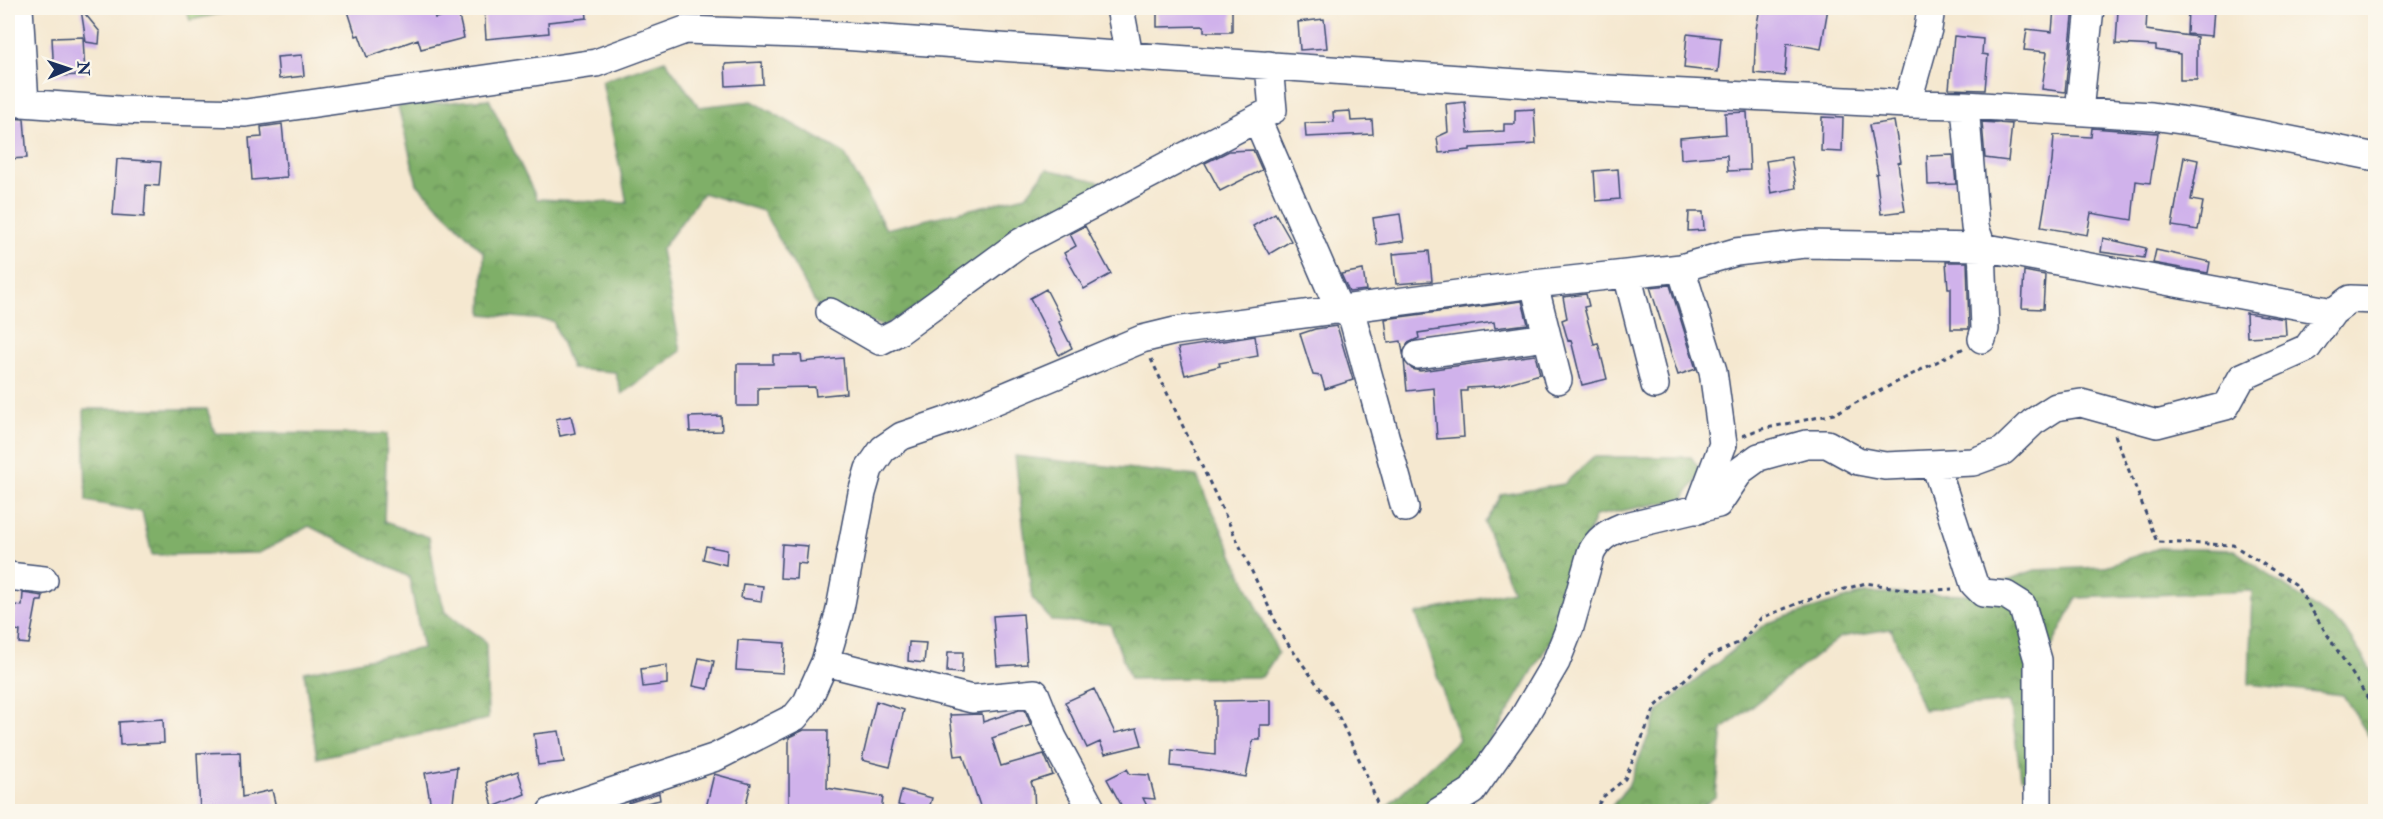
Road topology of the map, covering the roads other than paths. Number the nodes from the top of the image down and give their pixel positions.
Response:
1 (19, 8) edge
2 (1120, 8) edge
3 (1931, 8) edge
4 (2090, 8) edge
5 (1129, 56) junction
6 (1269, 65) junction
7 (16, 103) edge
8 (1907, 104) junction
9 (1965, 105) junction
10 (2079, 111) junction
11 (1257, 119) junction
12 (2376, 157) edge
13 (1982, 247) junction
14 (1681, 268) junction
15 (1627, 274) junction
16 (1534, 284) junction
17 (2376, 300) edge
18 (1339, 309) junction
19 (830, 312) dead end
20 (2333, 312) junction
21 (1548, 337) junction
22 (1982, 339) road end
23 (1418, 355) dead end
24 (1558, 380) dead end
25 (1655, 385) dead end
26 (1935, 464) junction
27 (1405, 508) dead end
28 (1698, 510) junction
29 (8, 576) edge
30 (44, 580) dead end
31 (825, 662) junction
32 (551, 812) edge
33 (1093, 812) edge
34 (1437, 812) edge
35 (2038, 812) edge

1 - 7 street
2 - 5 street
3 - 8 street
4 - 10 street
5 - 6 street
5 - 7 street
6 - 8 street
6 - 11 street
8 - 9 street
9 - 10 street
9 - 13 street
10 - 12 street
11 - 18 street
11 - 19 street
13 - 14 street
13 - 20 street
13 - 22 street
14 - 15 street
14 - 28 street
15 - 16 street
15 - 25 street
16 - 18 street
16 - 21 street
17 - 20 street
18 - 27 street
18 - 31 street
20 - 26 street
21 - 23 street
21 - 24 street
26 - 28 street
26 - 35 street
28 - 34 street
29 - 30 street
31 - 32 street
31 - 33 street

